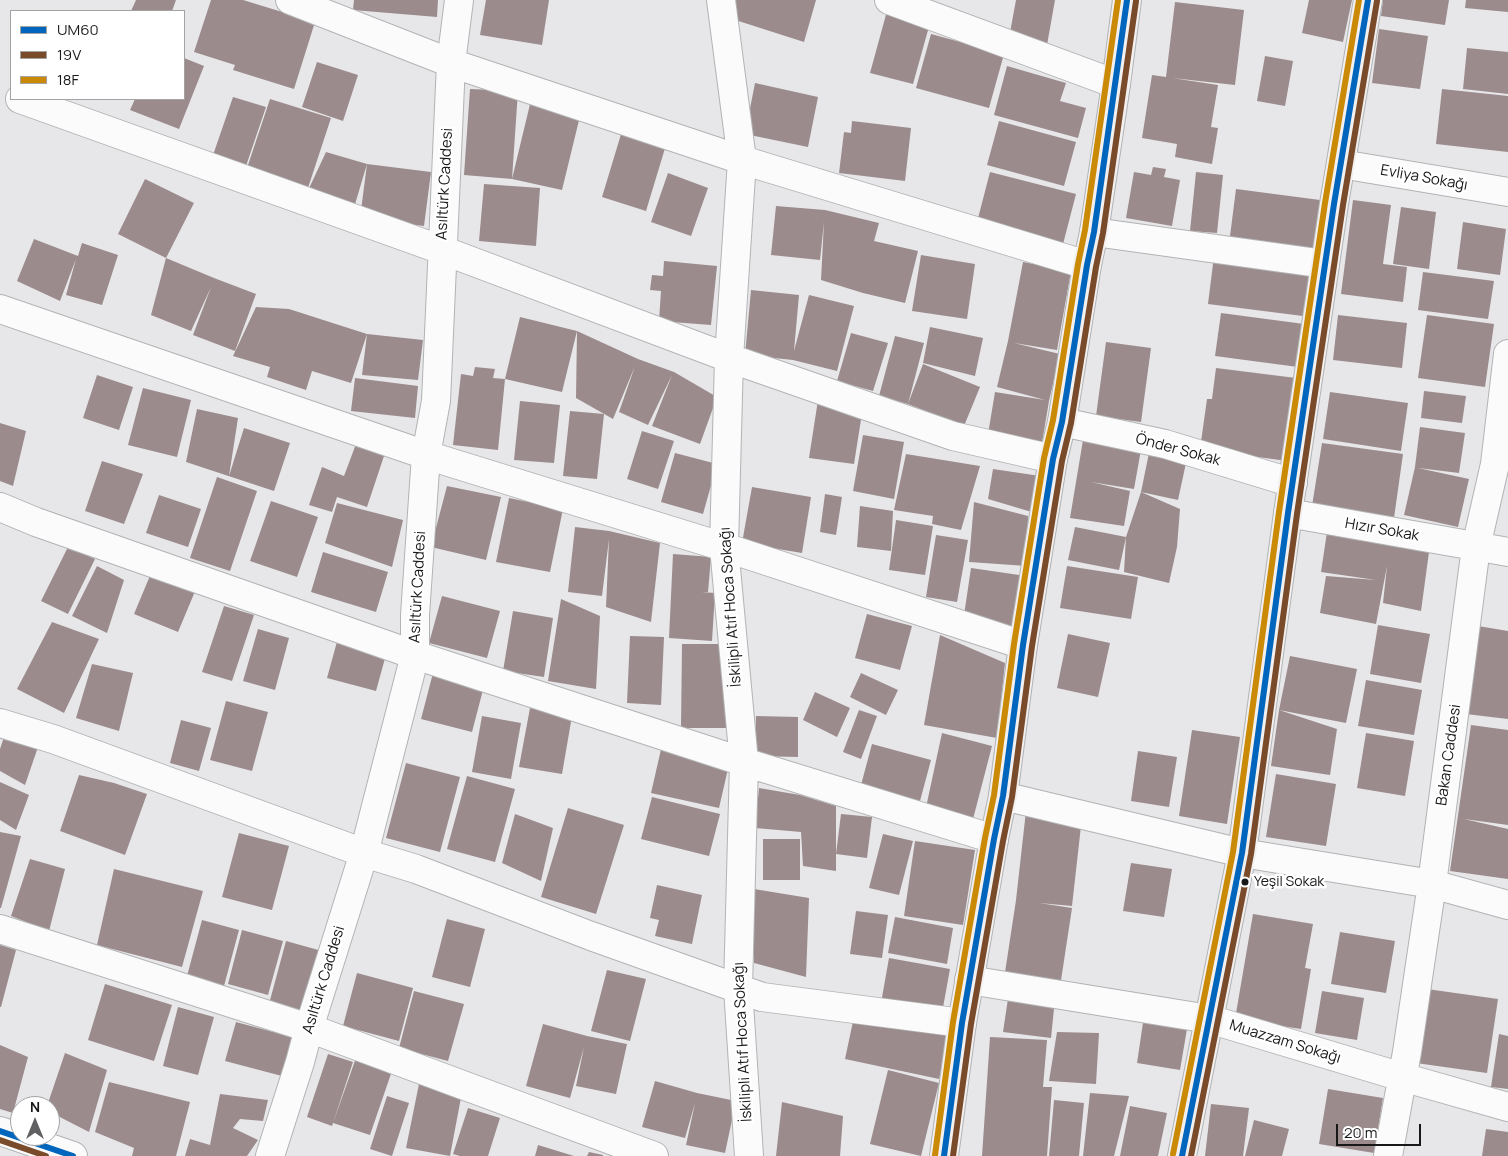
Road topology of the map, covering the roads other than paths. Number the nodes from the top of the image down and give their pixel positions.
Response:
1 (290, 0) edge
2 (459, 0) edge
3 (721, 0) edge
4 (889, 0) edge
5 (1127, 0) edge
6 (1368, 0) edge
7 (451, 63) junction
8 (1116, 84) junction
9 (23, 100) edge
10 (742, 160) junction
11 (1341, 164) junction
12 (1508, 192) edge
13 (1094, 232) junction
14 (442, 250) junction
15 (1325, 264) junction
16 (1086, 265) junction
17 (0, 309) edge
18 (1508, 354) edge
19 (729, 358) junction
20 (1062, 422) junction
21 (426, 455) junction
22 (1053, 459) junction
23 (1293, 483) junction
24 (0, 508) edge
25 (1288, 513) junction
26 (724, 547) junction
27 (1476, 547) junction
28 (1508, 552) edge
29 (1023, 645) junction
30 (415, 655) junction
31 (0, 723) edge
32 (744, 762) junction
33 (1003, 796) junction
34 (994, 840) junction
35 (364, 853) junction
36 (1242, 853) junction
37 (1432, 884) junction
38 (1508, 905) edge
39 (0, 929) edge
40 (969, 980) junction
41 (738, 988) junction
42 (1210, 1019) junction
43 (962, 1023) junction
44 (309, 1028) junction
45 (1402, 1077) junction
46 (1508, 1107) edge
47 (0, 1131) edge
48 (73, 1156) edge
49 (270, 1156) edge
50 (654, 1156) edge
51 (749, 1156) edge
52 (944, 1156) edge
53 (1182, 1156) edge
54 (1388, 1156) edge

1 - 7 street
2 - 7 street, Asıltürk Caddesi
3 - 10 street, İskilipli Atıf Hoca Sokağı
4 - 8 street
5 - 8 main road
6 - 11 main road
7 - 10 street
7 - 14 street, Asıltürk Caddesi
8 - 13 main road
9 - 14 street
10 - 16 street
10 - 19 street, İskilipli Atıf Hoca Sokağı
11 - 12 street, Evliya Sokağı
11 - 15 main road
13 - 15 street
13 - 16 main road
14 - 19 street
14 - 21 street, Asıltürk Caddesi
15 - 23 main road
16 - 20 main road
17 - 21 street
18 - 27 street, Bakan Caddesi
19 - 22 street
19 - 26 street, İskilipli Atıf Hoca Sokağı
20 - 22 main road
20 - 23 street, Önder Sokak
21 - 26 street
21 - 30 street, Asıltürk Caddesi
22 - 29 main road
23 - 25 main road
24 - 30 street
25 - 27 street, Hızır Sokak
25 - 36 main road
26 - 29 street
26 - 32 street, İskilipli Atıf Hoca Sokağı
27 - 28 street, Hızır Sokak
27 - 37 street, Bakan Caddesi
29 - 33 main road
30 - 32 street
30 - 35 street, Asıltürk Caddesi
31 - 35 street
32 - 34 street
32 - 41 street, İskilipli Atıf Hoca Sokağı
33 - 34 main road
33 - 36 street
34 - 40 main road
35 - 41 street
35 - 44 street, Asıltürk Caddesi
36 - 37 street
36 - 42 main road
37 - 38 street
37 - 45 street, Bakan Caddesi
39 - 44 street
40 - 42 street, Muazzam Sokağı
40 - 43 main road
41 - 43 street
41 - 51 street, İskilipli Atıf Hoca Sokağı
42 - 45 street, Muazzam Sokağı
42 - 53 main road
43 - 52 main road
44 - 49 street, Asıltürk Caddesi
44 - 50 street
45 - 46 street, Muazzam Sokağı
45 - 54 street, Bakan Caddesi
47 - 48 street

